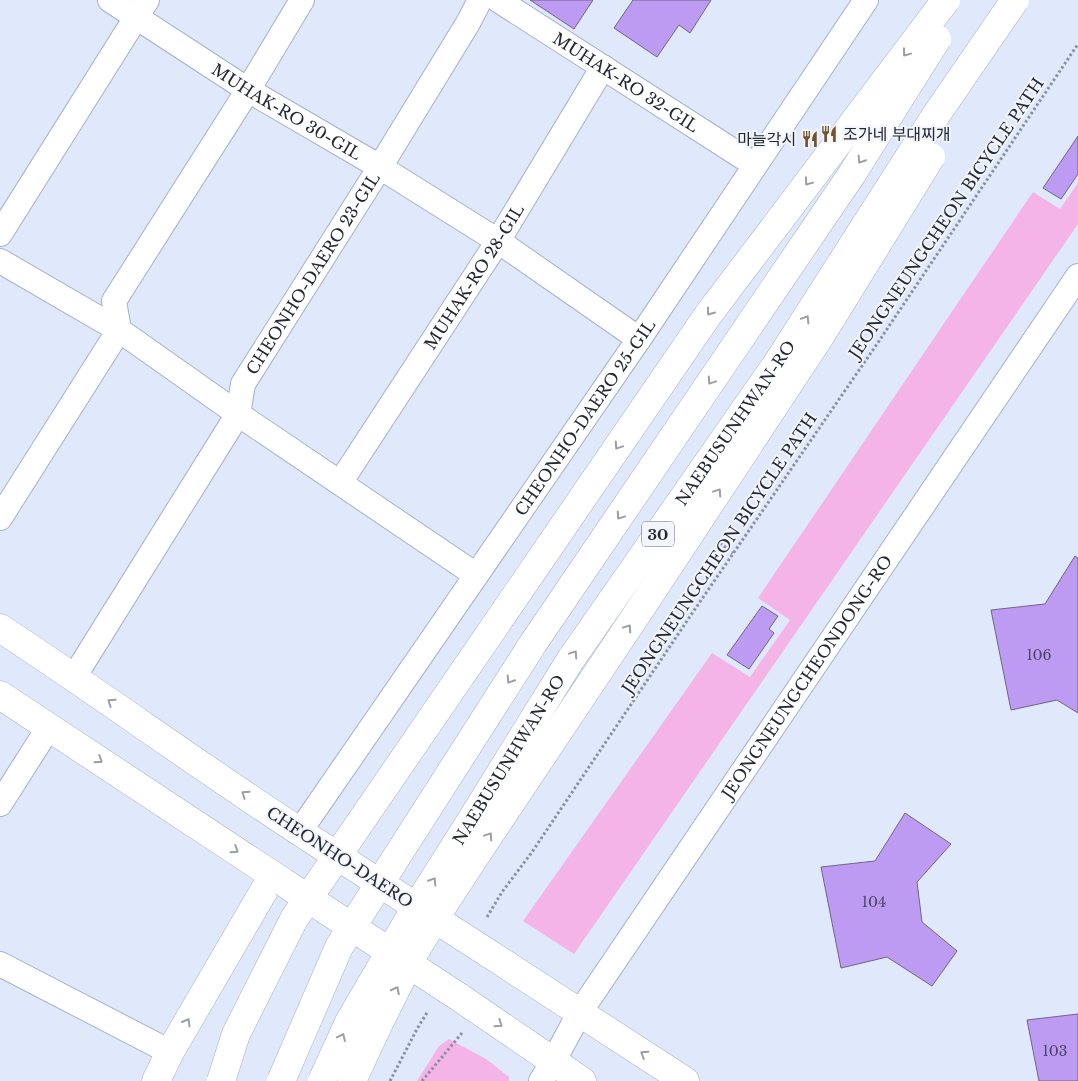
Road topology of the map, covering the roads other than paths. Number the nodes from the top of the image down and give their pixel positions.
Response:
1 (110, 0) edge
2 (302, 0) edge
3 (480, 0) edge
4 (498, 0) edge
5 (866, 0) edge
6 (946, 0) edge
7 (962, 0) edge
8 (1015, 0) edge
9 (1028, 0) edge
10 (142, 8) edge
11 (603, 67) junction
12 (248, 90) junction
13 (755, 165) junction
14 (380, 167) junction
15 (0, 234) edge
16 (498, 241) junction
17 (0, 261) edge
18 (1078, 276) edge
19 (119, 330) junction
20 (639, 339) junction
21 (238, 414) junction
22 (340, 483) junction
23 (0, 518) edge
24 (476, 575) junction
25 (0, 628) edge
26 (74, 676) junction
27 (0, 695) edge
28 (49, 727) junction
29 (0, 804) edge
30 (306, 835) junction
31 (278, 878) junction
32 (0, 964) edge
33 (580, 1012) junction
34 (170, 1052) junction
35 (547, 1071) edge
36 (156, 1081) edge
37 (221, 1081) edge
38 (282, 1081) edge
39 (322, 1081) edge
40 (352, 1081) edge
41 (582, 1081) edge
42 (685, 1081) edge

1 - 10 street, MUHAK-RO 30-GIL
2 - 12 street
3 - 14 street, CHEONHO-DAERO 23-GIL
4 - 11 street, MUHAK-RO 32-GIL
5 - 13 street, CHEONHO-DAERO 25-GIL
6 -> 37 main road, bridge
7 -> 38 main road, 30, bridge
39 -> 8 main road, NAEBUSUNHWAN-RO / 30, bridge
40 -> 9 main road, bridge
10 - 12 street, MUHAK-RO 30-GIL
10 - 15 street
11 - 13 street, MUHAK-RO 32-GIL
11 - 16 street, MUHAK-RO 28-GIL
12 - 14 street, MUHAK-RO 30-GIL
12 - 19 street
13 - 20 street, CHEONHO-DAERO 25-GIL
14 - 16 street, MUHAK-RO 30-GIL
14 - 21 street, CHEONHO-DAERO 23-GIL
16 - 20 street, MUHAK-RO 30-GIL
16 - 22 street, MUHAK-RO 28-GIL
17 - 19 street
18 - 33 street, JEONGNEUNGCHEONDONG-RO
19 - 21 street
19 - 23 street
20 - 24 street, CHEONHO-DAERO 25-GIL
21 - 22 street
21 - 26 street, CHEONHO-DAERO 23-GIL
22 - 24 street
24 - 30 street, CHEONHO-DAERO 25-GIL
25 - 26 main road, CHEONHO-DAERO
30 -> 26 main road, CHEONHO-DAERO
27 - 28 main road
28 - 29 street
28 -> 31 main road
30 - 33 main road, CHEONHO-DAERO, bridge
34 -> 31 main road
31 -> 35 main road, bridge
32 - 34 street
33 - 35 street, JEONGNEUNGCHEONDONG-RO
42 -> 33 main road, CHEONHO-DAERO
34 - 36 main road
35 - 41 main road

